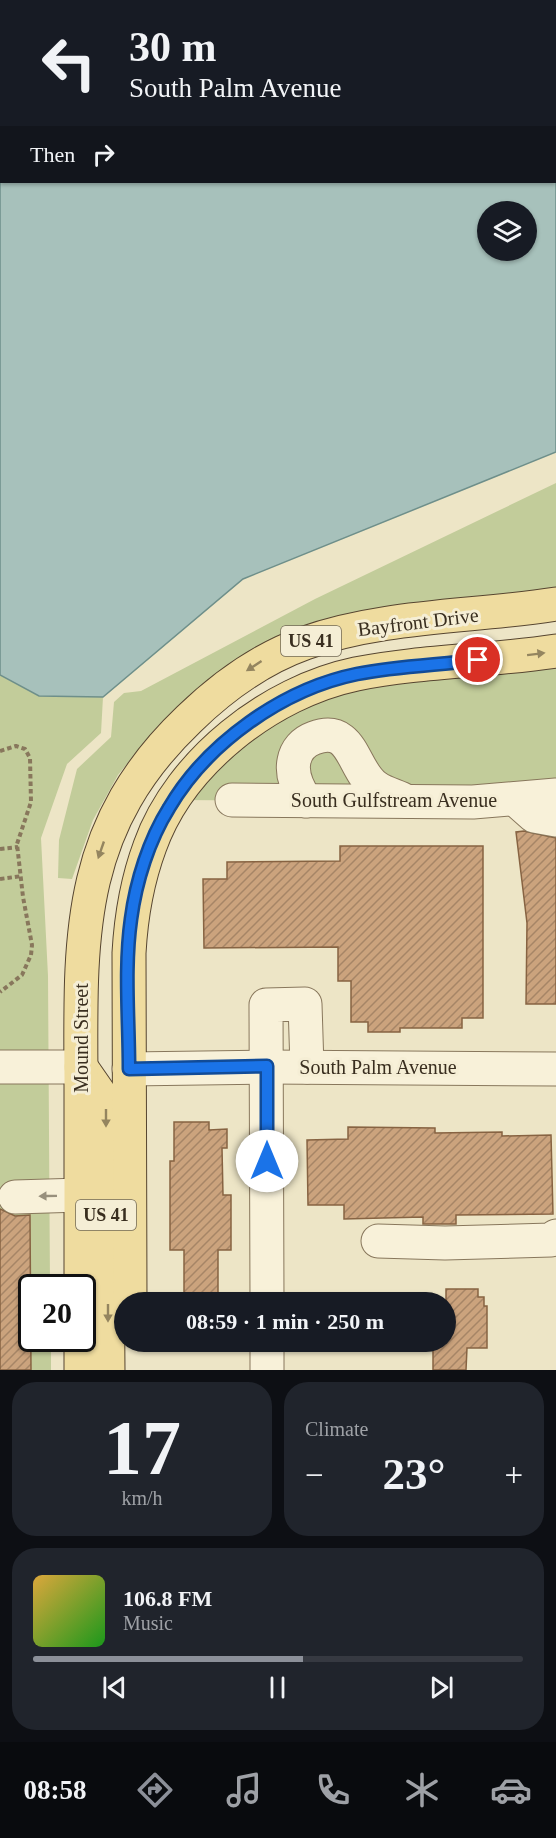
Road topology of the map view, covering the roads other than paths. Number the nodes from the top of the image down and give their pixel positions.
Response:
1 (556, 604) edge
2 (556, 651) edge
3 (556, 795) edge
4 (125, 796) joint
5 (515, 799) junction
6 (232, 800) dead end
7 (306, 801) junction
8 (408, 801) junction
9 (556, 820) edge
10 (267, 1066) junction
11 (0, 1067) edge
12 (81, 1067) junction
13 (307, 1067) junction
14 (129, 1069) junction
15 (556, 1069) edge
16 (81, 1195) junction
17 (15, 1197) dead end
18 (556, 1236) edge
19 (378, 1241) dead end
20 (81, 1274) edge
21 (130, 1292) edge
22 (267, 1292) edge
23 (81, 1352) edge
24 (130, 1352) edge
25 (267, 1352) edge
26 (81, 1370) edge
27 (108, 1370) edge
28 (130, 1370) edge
29 (267, 1370) edge

1 -> 4 main road, Bayfront Drive / US 41
14 -> 2 main road, US 41
3 - 5 street, South Gulfstream Avenue
4 -> 12 main road, Mound Street / US 41
5 - 8 street, South Gulfstream Avenue
5 - 9 street
6 - 7 street, South Gulfstream Avenue
7 - 8 street, South Gulfstream Avenue
7 - 8 street
10 - 13 street, South Palm Avenue
10 - 13 street
10 - 14 street, South Palm Avenue
10 - 22 street
11 - 12 street
12 - 16 main road, Mound Street / US 41
12 -> 27 main road, US 41
13 - 15 street, South Palm Avenue
14 - 21 main road, US 41
16 -> 17 street
16 - 20 main road, Mound Street / US 41
18 - 19 street
23 - 26 main road
24 - 28 main road
25 - 29 street

